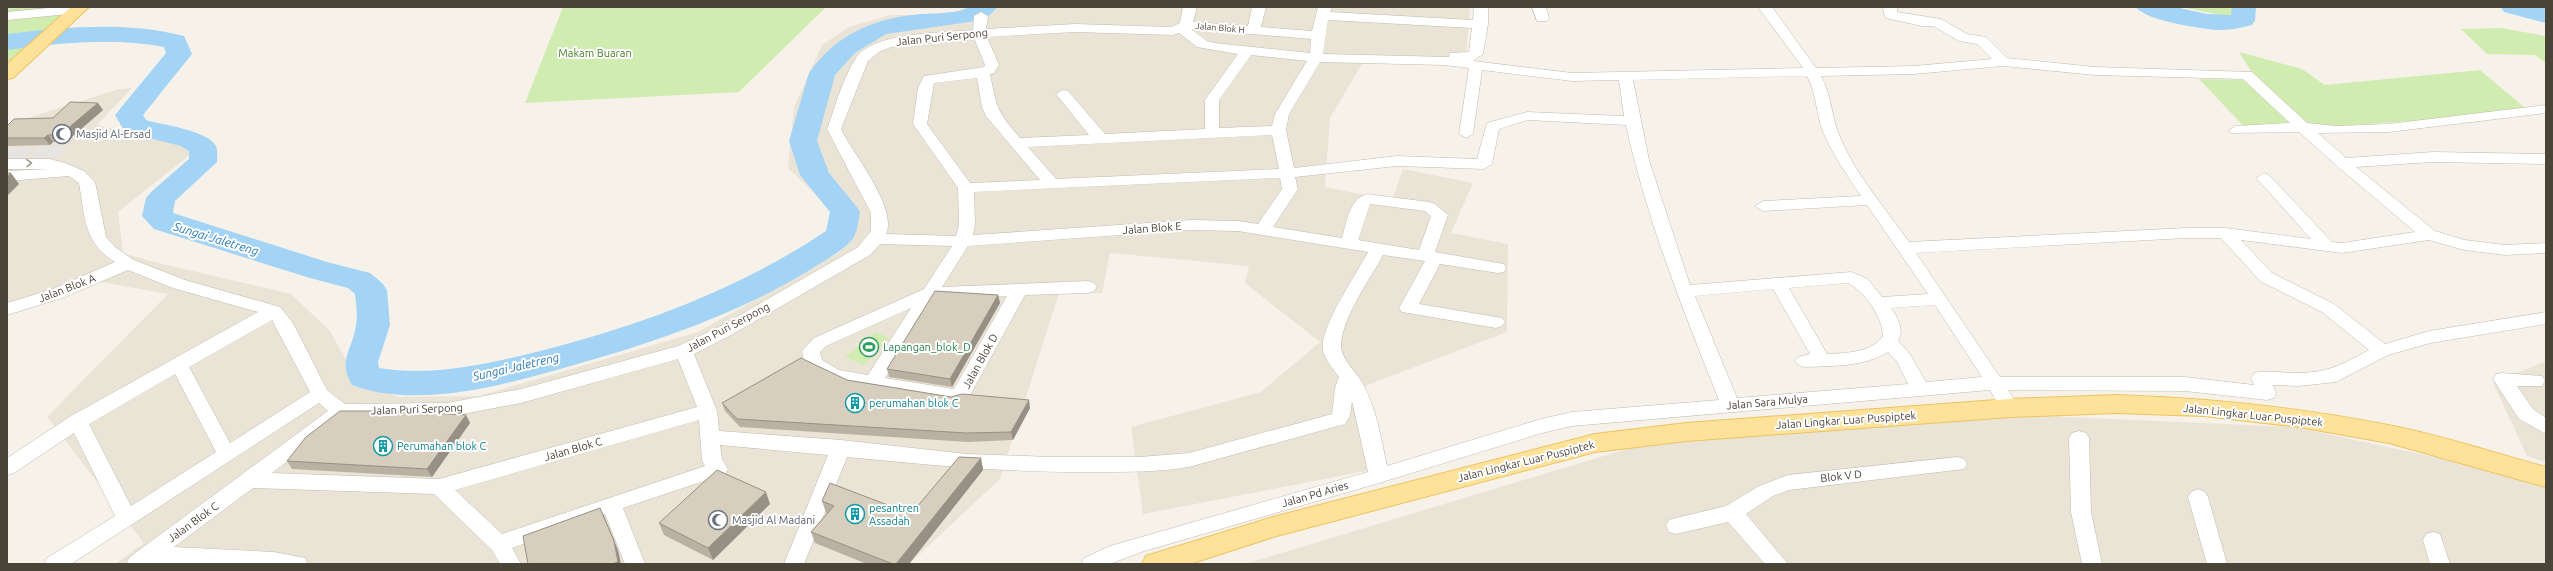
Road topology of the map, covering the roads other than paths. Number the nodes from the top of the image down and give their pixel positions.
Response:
1 (1190, 7) edge
2 (1259, 7) edge
3 (1481, 7) edge
4 (1765, 7) edge
5 (1890, 7) edge
6 (78, 9) edge
7 (1324, 11) edge
8 (7, 16) edge
9 (981, 16) dead end
10 (1481, 24) junction
11 (1184, 27) junction
12 (1254, 31) junction
13 (979, 34) junction
14 (1317, 48) junction
15 (1247, 51) junction
16 (2003, 62) junction
17 (1476, 66) junction
18 (1812, 70) junction
19 (980, 72) junction
20 (7, 74) edge
21 (1625, 75) junction
22 (1063, 94) dead end
23 (2546, 109) edge
24 (1631, 121) junction
25 (2303, 127) junction
26 (1279, 130) junction
27 (2236, 130) dead end
28 (1212, 134) junction
29 (1466, 134) dead end
30 (1100, 138) junction
31 (1015, 143) junction
32 (2546, 159) edge
33 (2342, 163) junction
34 (7, 164) edge
35 (71, 171) junction
36 (1288, 173) junction
37 (7, 176) edge
38 (2264, 178) dead end
39 (1051, 183) junction
40 (966, 188) junction
41 (1870, 200) junction
42 (1763, 206) dead end
43 (1264, 229) junction
44 (2225, 233) junction
45 (2429, 235) junction
46 (876, 239) junction
47 (963, 241) junction
48 (1348, 245) junction
49 (2328, 247) junction
50 (1903, 248) junction
51 (2546, 248) edge
52 (1378, 250) junction
53 (1430, 257) junction
54 (126, 264) junction
55 (1498, 268) dead end
56 (1778, 284) junction
57 (1088, 287) dead end
58 (1019, 290) junction
59 (1684, 291) junction
60 (930, 293) junction
61 (1938, 299) junction
62 (1878, 303) junction
63 (7, 309) edge
64 (274, 311) junction
65 (2546, 318) edge
66 (1496, 322) dead end
67 (1889, 342) junction
68 (684, 351) junction
69 (2382, 351) junction
70 (1822, 360) junction
71 (1804, 362) dead end
72 (179, 364) junction
73 (1349, 376) junction
74 (873, 382) junction
75 (2536, 382) dead end
76 (1993, 383) junction
77 (1920, 388) junction
78 (320, 394) junction
79 (1730, 405) junction
80 (2010, 408) junction
81 (341, 410) junction
82 (708, 410) junction
83 (78, 421) junction
84 (1541, 426) joint
85 (2546, 427) edge
86 (712, 437) junction
87 (2079, 438) dead end
88 (841, 447) junction
89 (226, 453) junction
90 (1957, 464) dead end
91 (7, 468) edge
92 (1379, 476) junction
93 (2546, 477) edge
94 (250, 480) junction
95 (438, 487) junction
96 (2198, 497) dead end
97 (611, 504) junction
98 (1732, 513) junction
99 (127, 519) junction
100 (1676, 526) dead end
101 (2433, 540) dead end
102 (499, 544) junction
103 (142, 559) edge
104 (54, 564) edge
105 (298, 564) edge
106 (511, 564) edge
107 (635, 564) edge
108 (794, 564) edge
109 (1091, 564) edge
110 (1156, 564) edge
111 (1778, 564) edge
112 (2092, 564) edge
113 (2217, 564) edge
114 (2440, 564) edge

1 - 11 street
2 - 12 street, Jalan Blok H
3 - 10 street
4 - 18 street
5 - 16 street
6 - 8 street
6 - 20 main road
7 - 10 street
7 - 14 street
9 - 13 street
10 - 14 street
11 - 12 street, Jalan Blok H
11 - 13 street, Jalan Puri Serpong
11 - 15 street
12 - 14 street, Jalan Blok H
13 - 19 street
13 - 46 street, Jalan Puri Serpong
14 - 15 street
14 - 17 street
14 - 26 street
15 - 28 street
16 - 18 street
16 - 25 street
17 - 21 street
17 - 29 street
18 - 21 street
18 - 41 street
19 - 31 street
19 - 40 street
21 - 24 street
22 - 30 street
23 - 25 street
24 - 36 street
24 - 59 street
25 - 27 street
25 - 33 street
26 - 28 street
26 - 36 street
28 - 30 street
30 - 31 street
31 - 39 street
32 - 33 street
33 - 45 street
34 -> 35 street
35 - 37 street
35 - 54 street
36 - 39 street
36 - 43 street
38 - 49 street
39 - 40 street
40 - 47 street
41 - 42 street
41 - 50 street
43 - 47 street, Jalan Blok E
43 - 48 street, Jalan Blok E
44 - 49 street
44 - 50 street
44 - 69 street
45 - 49 street
45 - 51 street
46 - 47 street, Jalan Blok E
46 - 68 street, Jalan Puri Serpong
47 - 60 street
48 - 52 street, Jalan Blok E
48 - 53 street
50 - 61 street
52 - 53 street, Jalan Blok E
52 - 73 street
53 - 55 street, Jalan Blok E
53 - 66 street
54 - 63 street, Jalan Blok A
54 - 64 street
56 - 59 street
56 - 62 street
56 - 70 street
57 - 58 street
58 - 60 street
58 - 74 street, Jalan Blok D
59 - 79 street
60 - 74 street
60 - 74 street, Jalan Blok D
61 - 62 street
61 - 76 street
62 - 67 street
64 - 72 street
64 - 78 street
65 - 69 street
67 - 70 street
67 - 77 street
68 - 81 street, Jalan Puri Serpong
68 - 82 street
69 - 76 street, Jalan Sara Mulya
70 - 71 street
72 - 83 street
72 - 89 street
73 - 88 street
73 - 92 street
75 - 85 street
76 - 77 street, Jalan Sara Mulya
76 - 80 street
77 - 79 street, Jalan Sara Mulya
78 - 81 street
78 - 89 street
79 - 84 street, Jalan Sara Mulya
80 - 93 main road, Jalan Lingkar Luar Puspiptek
80 - 110 main road, Jalan Lingkar Luar Puspiptek
81 - 94 street, Jalan Blok C
82 - 86 street
82 - 95 street, Jalan Blok C
83 - 91 street
83 - 99 street
84 - 92 street, Jalan Pd Aries
86 - 88 street
86 - 97 street
87 - 112 street
88 - 108 street
89 - 99 street
90 - 98 street, Blok V D
92 - 109 street, Jalan Pd Aries
94 - 95 street, Jalan Blok C
94 - 103 street, Jalan Blok C
95 - 102 street
96 - 113 street
97 - 102 street
97 - 107 street
98 - 100 street, Blok V D
98 - 111 street
99 - 104 street
101 - 114 street
102 - 106 street
103 - 105 street

